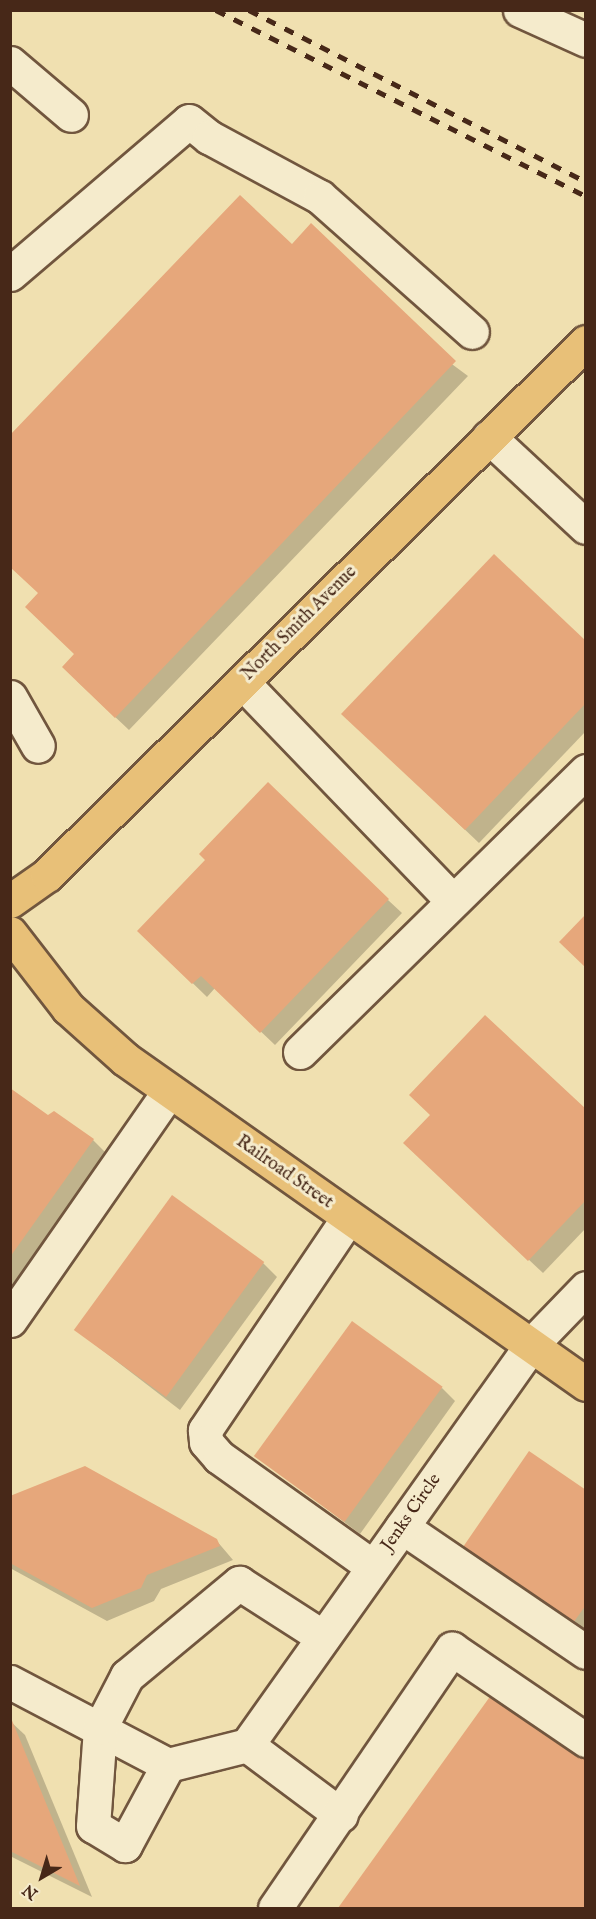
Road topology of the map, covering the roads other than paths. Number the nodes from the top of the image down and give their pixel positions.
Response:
1 (520, 10) edge
2 (585, 40) edge
3 (10, 63) edge
4 (71, 114) dead end
5 (10, 274) edge
6 (472, 332) dead end
7 (585, 342) edge
8 (489, 437) junction
9 (585, 527) edge
10 (242, 682) junction
11 (10, 697) edge
12 (38, 746) dead end
13 (585, 771) edge
14 (10, 901) edge
15 (453, 901) junction
16 (10, 933) edge
17 (300, 1052) dead end
18 (169, 1091) junction
19 (348, 1218) junction
20 (585, 1288) edge
21 (10, 1320) edge
22 (531, 1345) junction
23 (585, 1384) edge
24 (402, 1527) junction
25 (373, 1567) junction
26 (323, 1637) junction
27 (585, 1652) edge
28 (10, 1682) edge
29 (100, 1728) junction
30 (585, 1740) edge
31 (247, 1745) junction
32 (168, 1765) junction
33 (341, 1815) junction
34 (275, 1908) edge

1 - 2 street
3 - 4 street
5 - 6 street
7 - 8 main road, North Smith Avenue
8 - 9 street
8 - 10 main road, North Smith Avenue
10 - 14 main road, North Smith Avenue
10 - 15 street
11 - 12 street
13 - 15 street
15 - 17 street
16 - 18 main road, Railroad Street
18 - 19 main road, Railroad Street
18 - 21 street
19 - 22 main road, Railroad Street
19 - 25 street
20 - 22 street, Jenks Circle
22 - 23 main road, Railroad Street
22 - 24 street, Jenks Circle
24 - 25 street, Jenks Circle
24 - 27 street
25 - 26 street, Jenks Circle
26 - 29 street
26 - 31 street, Jenks Circle
28 - 29 street
29 - 32 street
29 - 32 street
30 - 33 street
31 - 32 street
31 - 33 street
33 - 34 street

